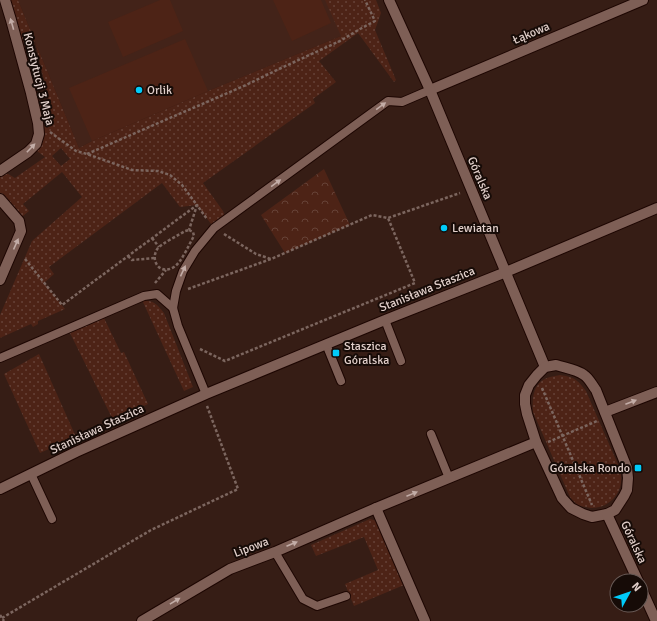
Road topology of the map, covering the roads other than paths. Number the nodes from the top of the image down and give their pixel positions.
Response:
1 (5, 0) edge
2 (388, 0) edge
3 (643, 0) edge
4 (430, 90) junction
5 (0, 170) edge
6 (0, 199) edge
7 (657, 208) edge
8 (506, 272) junction
9 (0, 280) edge
10 (173, 308) junction
11 (386, 320) junction
12 (326, 344) junction
13 (0, 358) edge
14 (401, 361) dead end
15 (546, 367) junction
16 (341, 381) dead end
17 (657, 392) edge
18 (206, 398) junction
19 (606, 414) junction
20 (431, 434) dead end
21 (537, 444) junction
22 (31, 474) junction
23 (449, 478) junction
24 (0, 489) edge
25 (376, 508) junction
26 (602, 515) junction
27 (52, 519) dead end
28 (275, 552) junction
29 (634, 573) edge
30 (346, 596) dead end
31 (649, 606) edge
32 (142, 621) edge
33 (425, 621) edge
34 (656, 621) edge

5 -> 1 street, Konstytucji 3 Maja
2 - 4 street, Góralska
3 - 4 street, Łąkowa
4 - 8 street, Góralska
10 -> 4 lane
9 -> 6 street
7 - 8 street, Stanisława Staszica
8 - 11 street, Stanisława Staszica
8 - 15 street, Góralska
10 - 13 lane
10 - 18 lane
11 - 12 street, Stanisława Staszica
11 - 14 lane
12 - 16 lane
12 - 18 street, Stanisława Staszica
15 - 19 street, Góralska
15 - 21 street
19 -> 17 street
18 - 22 street, Stanisława Staszica
19 - 26 street, Góralska
20 - 23 lane
21 - 23 street, Lipowa
21 - 26 street
22 - 24 street, Stanisława Staszica
22 - 27 lane
25 -> 23 street, Lipowa
28 -> 25 street, Lipowa
25 - 33 street
26 - 29 street, Góralska
28 - 30 lane
32 -> 28 street, Lipowa
31 - 34 street

